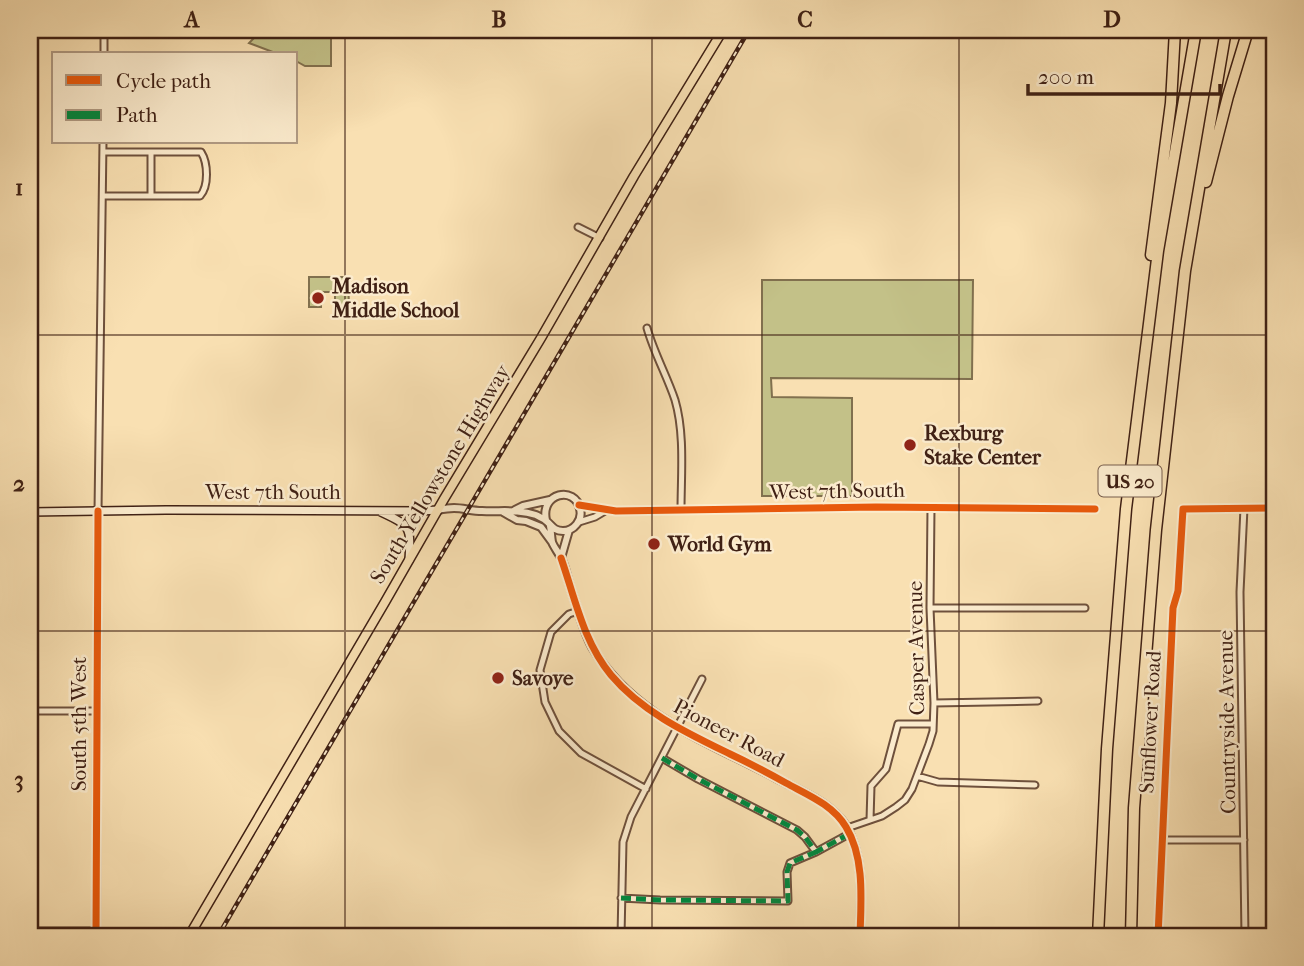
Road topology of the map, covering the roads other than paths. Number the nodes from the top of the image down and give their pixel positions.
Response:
1 (104, 30) edge
2 (723, 30) edge
3 (1175, 30) edge
4 (1196, 30) edge
5 (1226, 30) edge
6 (1248, 30) edge
7 (104, 52) edge
8 (103, 144) edge
9 (103, 152) junction
10 (151, 152) junction
11 (103, 196) junction
12 (151, 196) junction
13 (578, 227) dead end
14 (600, 238) junction
15 (1185, 271) junction
16 (647, 328) dead end
17 (1142, 377) junction
18 (550, 500) junction
19 (579, 505) junction
20 (931, 508) junction
21 (1244, 508) junction
22 (1274, 508) edge
23 (1095, 509) dead end
24 (377, 510) junction
25 (438, 510) junction
26 (515, 510) junction
27 (606, 510) junction
28 (681, 510) junction
29 (502, 511) junction
30 (30, 512) edge
31 (98, 512) junction
32 (579, 522) junction
33 (548, 523) junction
34 (569, 530) junction
35 (552, 543) junction
36 (561, 558) junction
37 (409, 560) junction
38 (930, 608) junction
39 (1085, 608) dead end
40 (578, 611) junction
41 (702, 679) dead end
42 (1038, 701) dead end
43 (934, 703) junction
44 (30, 711) edge
45 (96, 711) junction
46 (933, 724) junction
47 (677, 728) junction
48 (662, 758) junction
49 (917, 776) junction
50 (1035, 785) dead end
51 (646, 789) junction
52 (870, 820) junction
53 (848, 831) junction
54 (1162, 840) junction
55 (1244, 840) junction
56 (816, 852) junction
57 (621, 898) junction
58 (30, 931) edge
59 (96, 934) edge
60 (189, 936) edge
61 (621, 936) edge
62 (860, 936) edge
63 (1098, 936) edge
64 (1130, 936) edge
65 (1158, 936) edge
66 (1245, 936) edge

1 - 7 street
2 - 14 main road, South Yellowstone Highway
3 - 17 highway
4 - 17 highway, US 20
5 - 15 highway, US 20
6 - 15 highway
8 - 9 street, South 5th West
9 - 10 street
9 - 11 street, South 5th West
10 - 12 street
10 - 12 street
11 - 12 street
11 - 31 street, South 5th West
13 - 14 street
14 - 25 main road, South Yellowstone Highway
15 - 64 highway, US 20
16 - 28 street
17 - 63 highway, US 20
18 - 19 street
18 - 26 street, West 7th South
18 - 33 street
19 - 27 street, West 7th South
19 - 32 street
20 - 23 street, West 7th South
20 - 28 street, West 7th South
20 - 38 street, Casper Avenue
21 - 22 street
21 - 54 street, Sunflower Road
21 - 55 street, Countryside Avenue
24 - 25 main road, West 7th South
24 - 31 main road, West 7th South
24 - 37 main road
25 - 29 street, West 7th South
25 - 37 main road, South Yellowstone Highway
26 - 29 street, West 7th South
26 - 33 street, West 7th South
27 - 28 street, West 7th South
27 - 32 street, West 7th South
29 - 35 street
30 - 31 main road, West 7th South
31 - 45 street, South 5th West
32 - 34 street
33 - 34 street
33 - 35 street, Pioneer Road
34 - 36 street
35 - 36 street, Pioneer Road
36 - 40 street, Pioneer Road
37 - 60 main road, South Yellowstone Highway
38 - 39 street
38 - 43 street, Casper Avenue
40 - 47 street, Pioneer Road
40 - 51 street
41 - 47 street
42 - 43 street
43 - 46 street, Casper Avenue
44 - 45 street
45 - 59 street, South 5th West
46 - 49 street, Casper Avenue
46 - 52 street
47 - 48 street
47 - 53 street, Pioneer Road
48 - 51 street
48 - 56 street
49 - 50 street
49 - 52 street, Casper Avenue
51 - 57 street
52 - 53 street, Casper Avenue
53 - 56 street, Casper Avenue
53 - 62 street, Pioneer Road
54 - 55 street
54 - 65 street, Sunflower Road
55 - 66 street, Countryside Avenue
56 - 57 street, Casper Avenue
57 - 61 street
58 - 59 street

